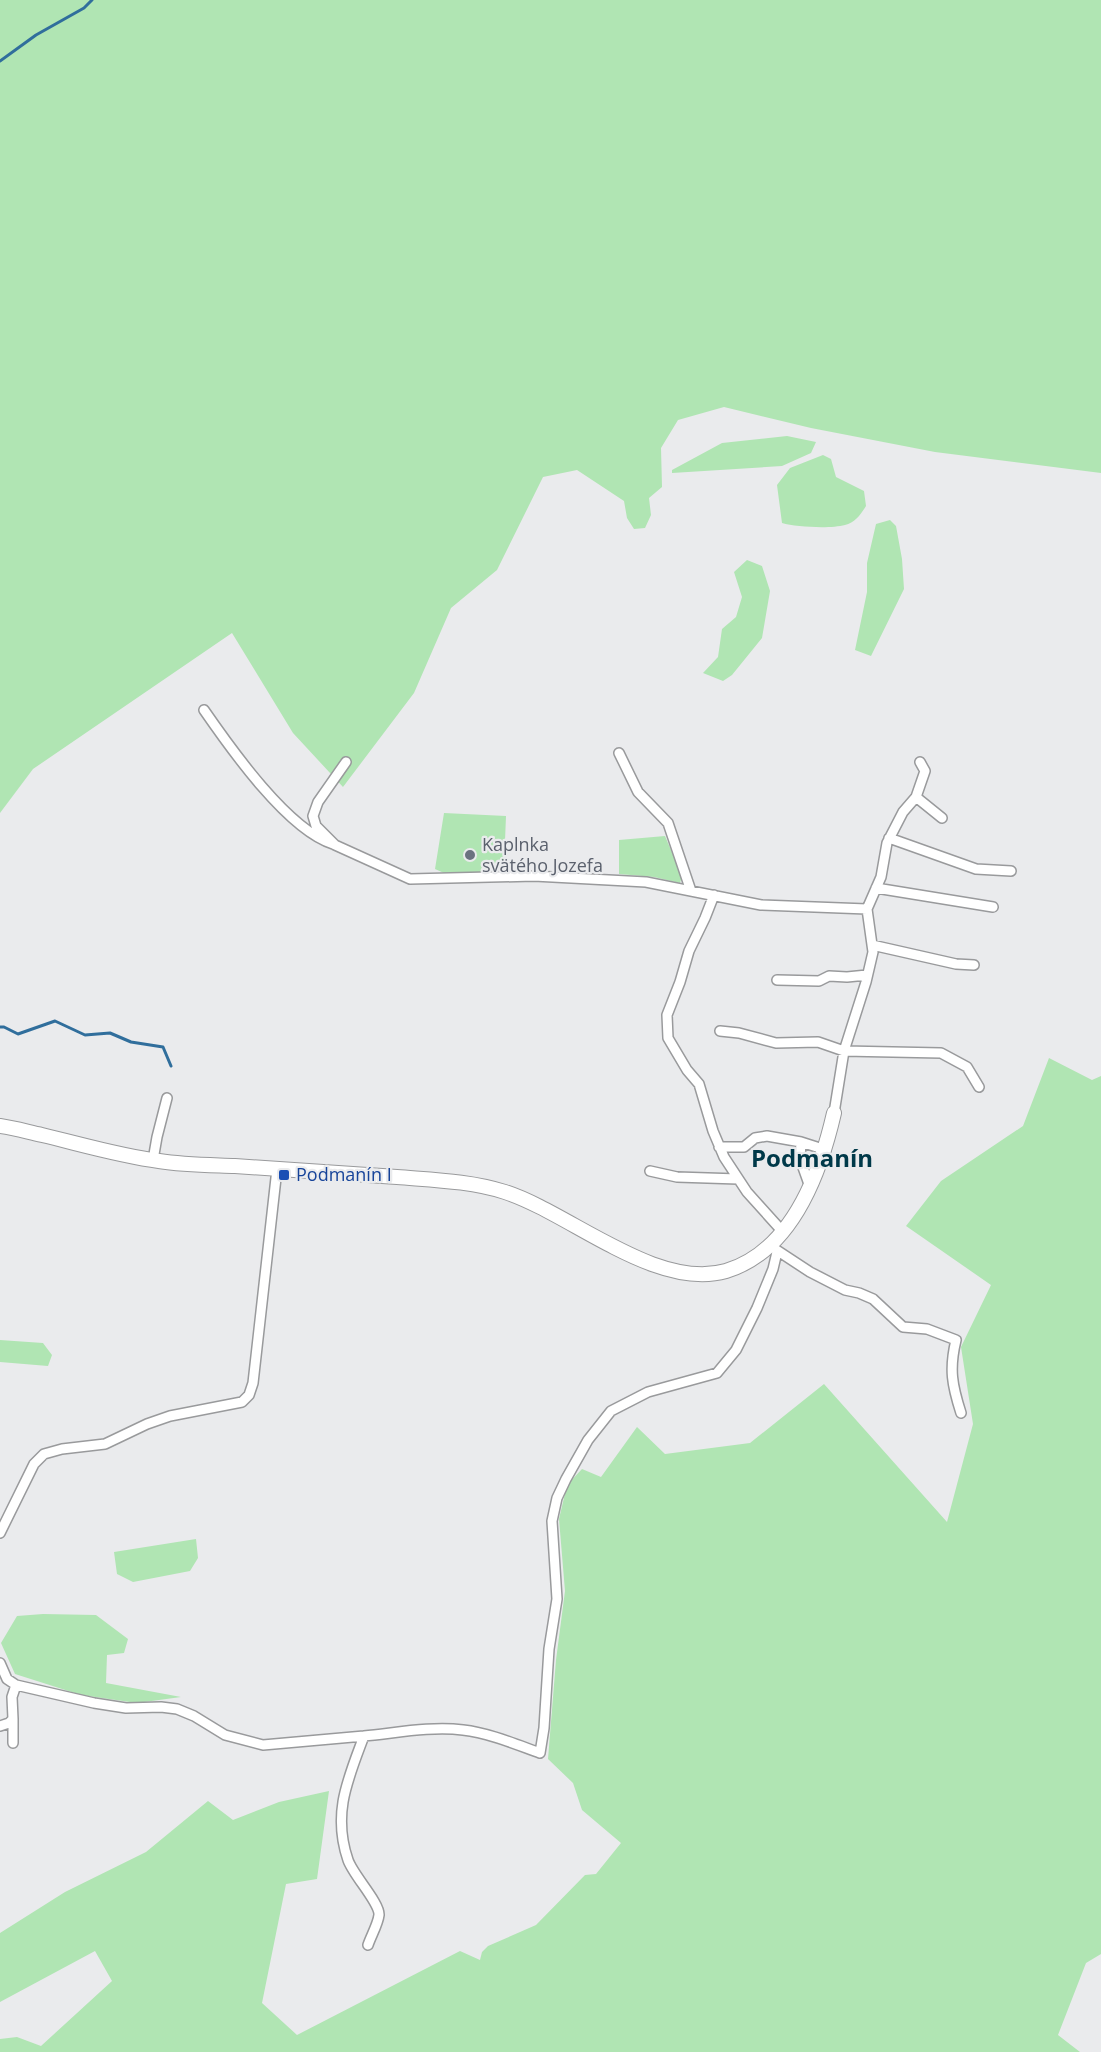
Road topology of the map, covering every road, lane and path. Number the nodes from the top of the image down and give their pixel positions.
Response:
1 (204, 710) dead end
2 (619, 753) dead end
3 (346, 762) dead end
4 (920, 762) dead end
5 (916, 797) junction
6 (942, 818) dead end
7 (889, 838) junction
8 (335, 845) junction
9 (1011, 871) dead end
10 (876, 888) junction
11 (691, 891) junction
12 (714, 896) junction
13 (993, 907) dead end
14 (867, 909) junction
15 (872, 945) junction
16 (974, 965) dead end
17 (867, 975) junction
18 (777, 980) dead end
19 (720, 1031) dead end
20 (843, 1051) junction
21 (979, 1088) dead end
22 (167, 1098) dead end
23 (834, 1113) joint
24 (0, 1126) edge
25 (801, 1142) junction
26 (719, 1147) junction
27 (826, 1150) junction
28 (153, 1160) junction
29 (277, 1169) junction
30 (650, 1171) dead end
31 (738, 1179) junction
32 (811, 1188) junction
33 (783, 1232) junction
34 (774, 1249) junction
35 (961, 1413) dead end
36 (0, 1533) edge
37 (0, 1663) edge
38 (16, 1685) junction
39 (13, 1719) junction
40 (0, 1726) edge
41 (364, 1736) junction
42 (13, 1743) dead end
43 (368, 1945) dead end

1 - 8 street
2 - 11 street
3 - 8 street
4 - 5 street
5 - 6 street
5 - 7 street
7 - 9 street
7 - 10 street
8 - 11 street
10 - 13 street
10 - 14 street
11 - 12 street
12 - 14 street
12 - 26 street
14 - 15 street
15 - 16 street
15 - 17 street
17 - 18 street
17 - 20 street
19 - 20 street
20 - 21 street
20 - 23 street
22 - 28 street
23 - 27 street
24 - 28 street
25 - 26 street
25 - 27 street
25 - 32 street
26 - 31 street
27 - 32 street
28 - 29 street
29 - 34 street
29 - 36 street
30 - 31 street
31 - 33 street
32 - 33 street
33 - 34 street
34 - 35 street
34 - 41 street
37 - 38 street
38 - 39 street
38 - 41 street
39 - 40 street
39 - 42 street
41 - 43 street

